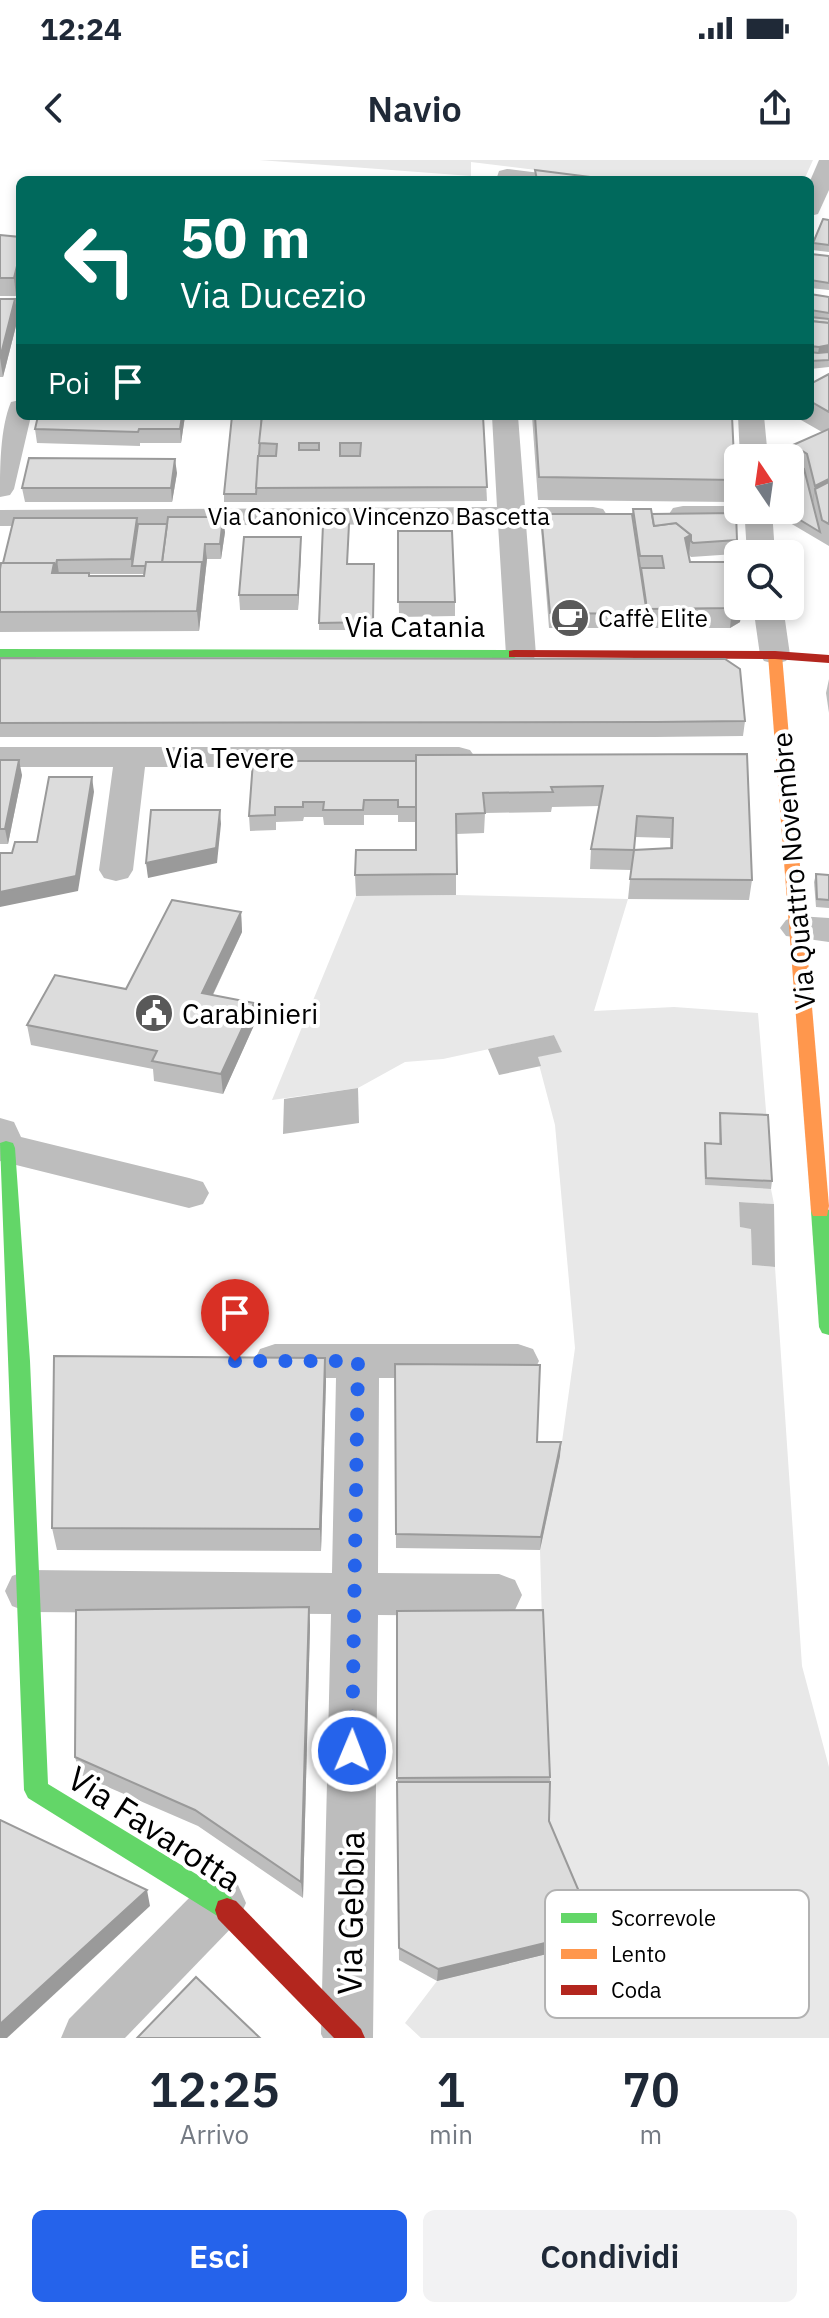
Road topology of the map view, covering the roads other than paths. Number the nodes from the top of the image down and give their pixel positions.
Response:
1 (829, 162) edge
2 (814, 199) edge
3 (17, 420) edge
4 (505, 420) edge
5 (751, 420) edge
6 (753, 444) edge
7 (0, 489) edge
8 (724, 513) edge
9 (650, 514) edge
10 (511, 515) junction
11 (619, 515) edge
12 (0, 518) edge
13 (770, 620) edge
14 (0, 653) edge
15 (521, 655) junction
16 (775, 655) junction
17 (829, 659) edge
18 (0, 757) edge
19 (130, 757) junction
20 (459, 757) edge
21 (116, 870) dead end
22 (813, 929) edge
23 (3, 1140) edge
24 (189, 1193) dead end
25 (829, 1319) edge
26 (235, 1361) edge
27 (358, 1361) junction
28 (518, 1361) edge
29 (28, 1591) junction
30 (355, 1594) junction
31 (499, 1595) dead end
32 (220, 1903) junction
33 (350, 2036) edge
34 (88, 2038) edge

1 - 2 street
3 - 7 street
4 - 10 street
5 - 6 street
8 - 9 street
10 - 11 street, Via Canonico Vincenzo Bascetta
10 - 12 street, Via Canonico Vincenzo Bascetta
10 - 15 street
13 - 16 street, Via Quattro Novembre
14 - 15 street, Via Catania
15 - 16 street, Via Catania
16 - 17 street, Via Catania
16 - 22 street, Via Quattro Novembre
18 - 19 street, Via Tevere
19 - 20 street, Via Tevere
19 - 21 street
22 - 25 street, Via Quattro Novembre
23 - 24 street
23 - 29 street, Via Favarotta
26 - 27 street
27 - 28 street
27 - 30 street, Via Gebbia
29 - 30 street
29 - 32 street, Via Favarotta
30 - 31 street
30 - 33 street, Via Gebbia
32 - 33 street, Via Favarotta
32 - 34 street

